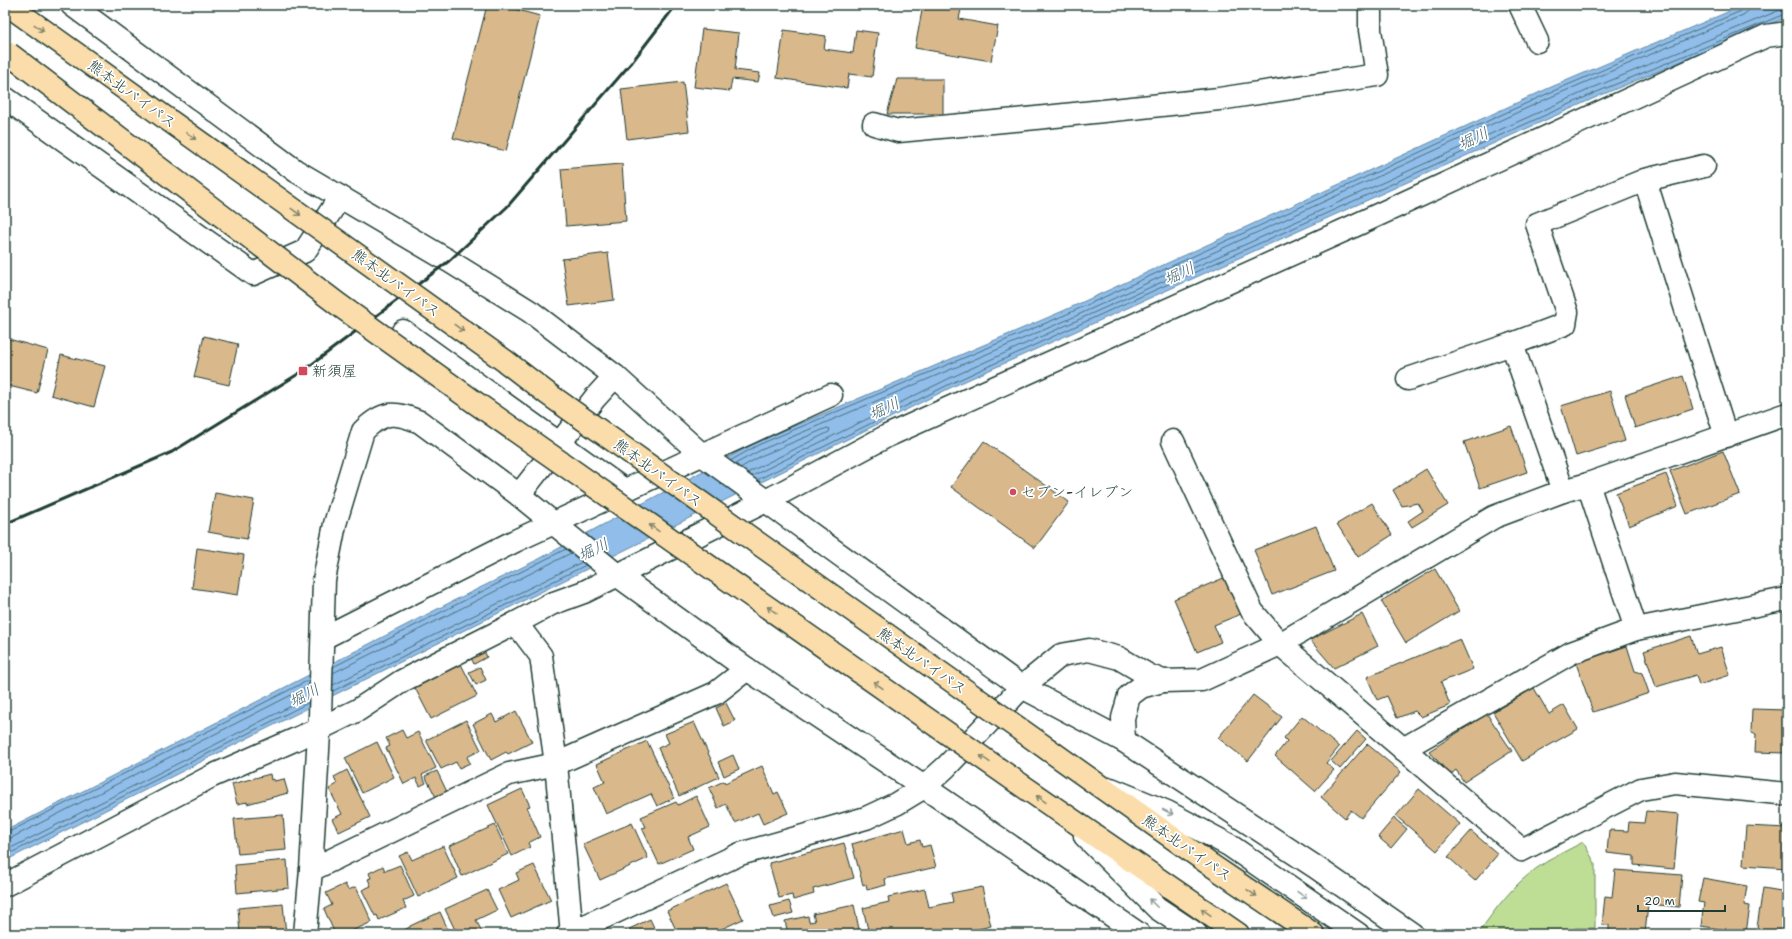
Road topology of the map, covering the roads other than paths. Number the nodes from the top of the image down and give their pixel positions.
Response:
1 (8, 5) edge
2 (72, 5) edge
3 (1370, 5) edge
4 (1520, 5) edge
5 (98, 14) edge
6 (1787, 33) edge
7 (1537, 41) dead end
8 (6, 52) edge
9 (5, 98) edge
10 (874, 124) dead end
11 (1704, 166) dead end
12 (1645, 180) junction
13 (340, 197) junction
14 (403, 331) dead end
15 (1512, 344) junction
16 (615, 376) junction
17 (1408, 379) dead end
18 (831, 395) dead end
19 (1787, 414) edge
20 (1726, 436) junction
21 (1173, 441) dead end
22 (560, 444) junction
23 (704, 457) junction
24 (1588, 484) junction
25 (624, 490) junction
26 (1563, 491) junction
27 (519, 495) junction
28 (760, 497) junction
29 (556, 525) junction
30 (611, 570) junction
31 (1787, 601) edge
32 (516, 623) junction
33 (1636, 629) junction
34 (323, 644) junction
35 (1280, 644) junction
36 (747, 669) junction
37 (1163, 681) junction
38 (1022, 687) junction
39 (320, 723) junction
40 (1124, 741) junction
41 (1403, 748) junction
42 (556, 764) junction
43 (1093, 782) junction
44 (924, 787) junction
45 (1787, 794) edge
46 (1063, 813) junction
47 (311, 870) junction
48 (5, 885) edge
49 (570, 933) edge
50 (305, 934) edge
51 (1139, 934) edge
52 (1196, 934) edge
53 (1238, 934) edge
54 (1313, 934) edge
55 (1358, 934) edge
56 (1412, 934) edge

1 -> 43 highway, 熊本北バイパス, bridge
2 - 5 street
3 - 10 street
4 - 7 street
5 - 13 street
6 - 28 street
46 -> 8 highway, bridge
9 - 13 street
11 - 12 street
12 - 15 street
12 - 20 street
13 - 16 street
14 - 22 street
15 - 17 street
15 - 26 street
16 - 22 street
16 - 23 street
18 - 23 street
19 - 20 street
20 - 24 street
21 - 35 street
22 - 25 street
22 - 27 street
23 - 25 street
23 - 28 street
24 - 26 street
24 - 33 street
25 - 29 street
26 - 35 street
27 - 29 street
27 - 34 street
28 - 30 street
28 - 38 street
29 - 30 street
29 - 34 street
30 - 32 street
30 - 36 street
31 - 33 street
32 - 39 street
32 - 42 street
33 - 41 street
34 - 39 street
35 - 37 street
35 - 41 street
36 - 42 street
36 - 44 street
37 - 38 street
37 - 40 street
38 - 40 street
38 - 44 street
39 - 47 street
39 - 48 street
40 - 56 street
41 - 45 street
42 - 47 street
42 - 49 street
43 -> 54 highway, 熊本北バイパス
43 -> 55 street
44 - 49 street
44 - 51 street
52 -> 46 street
53 -> 46 highway
47 - 50 street

